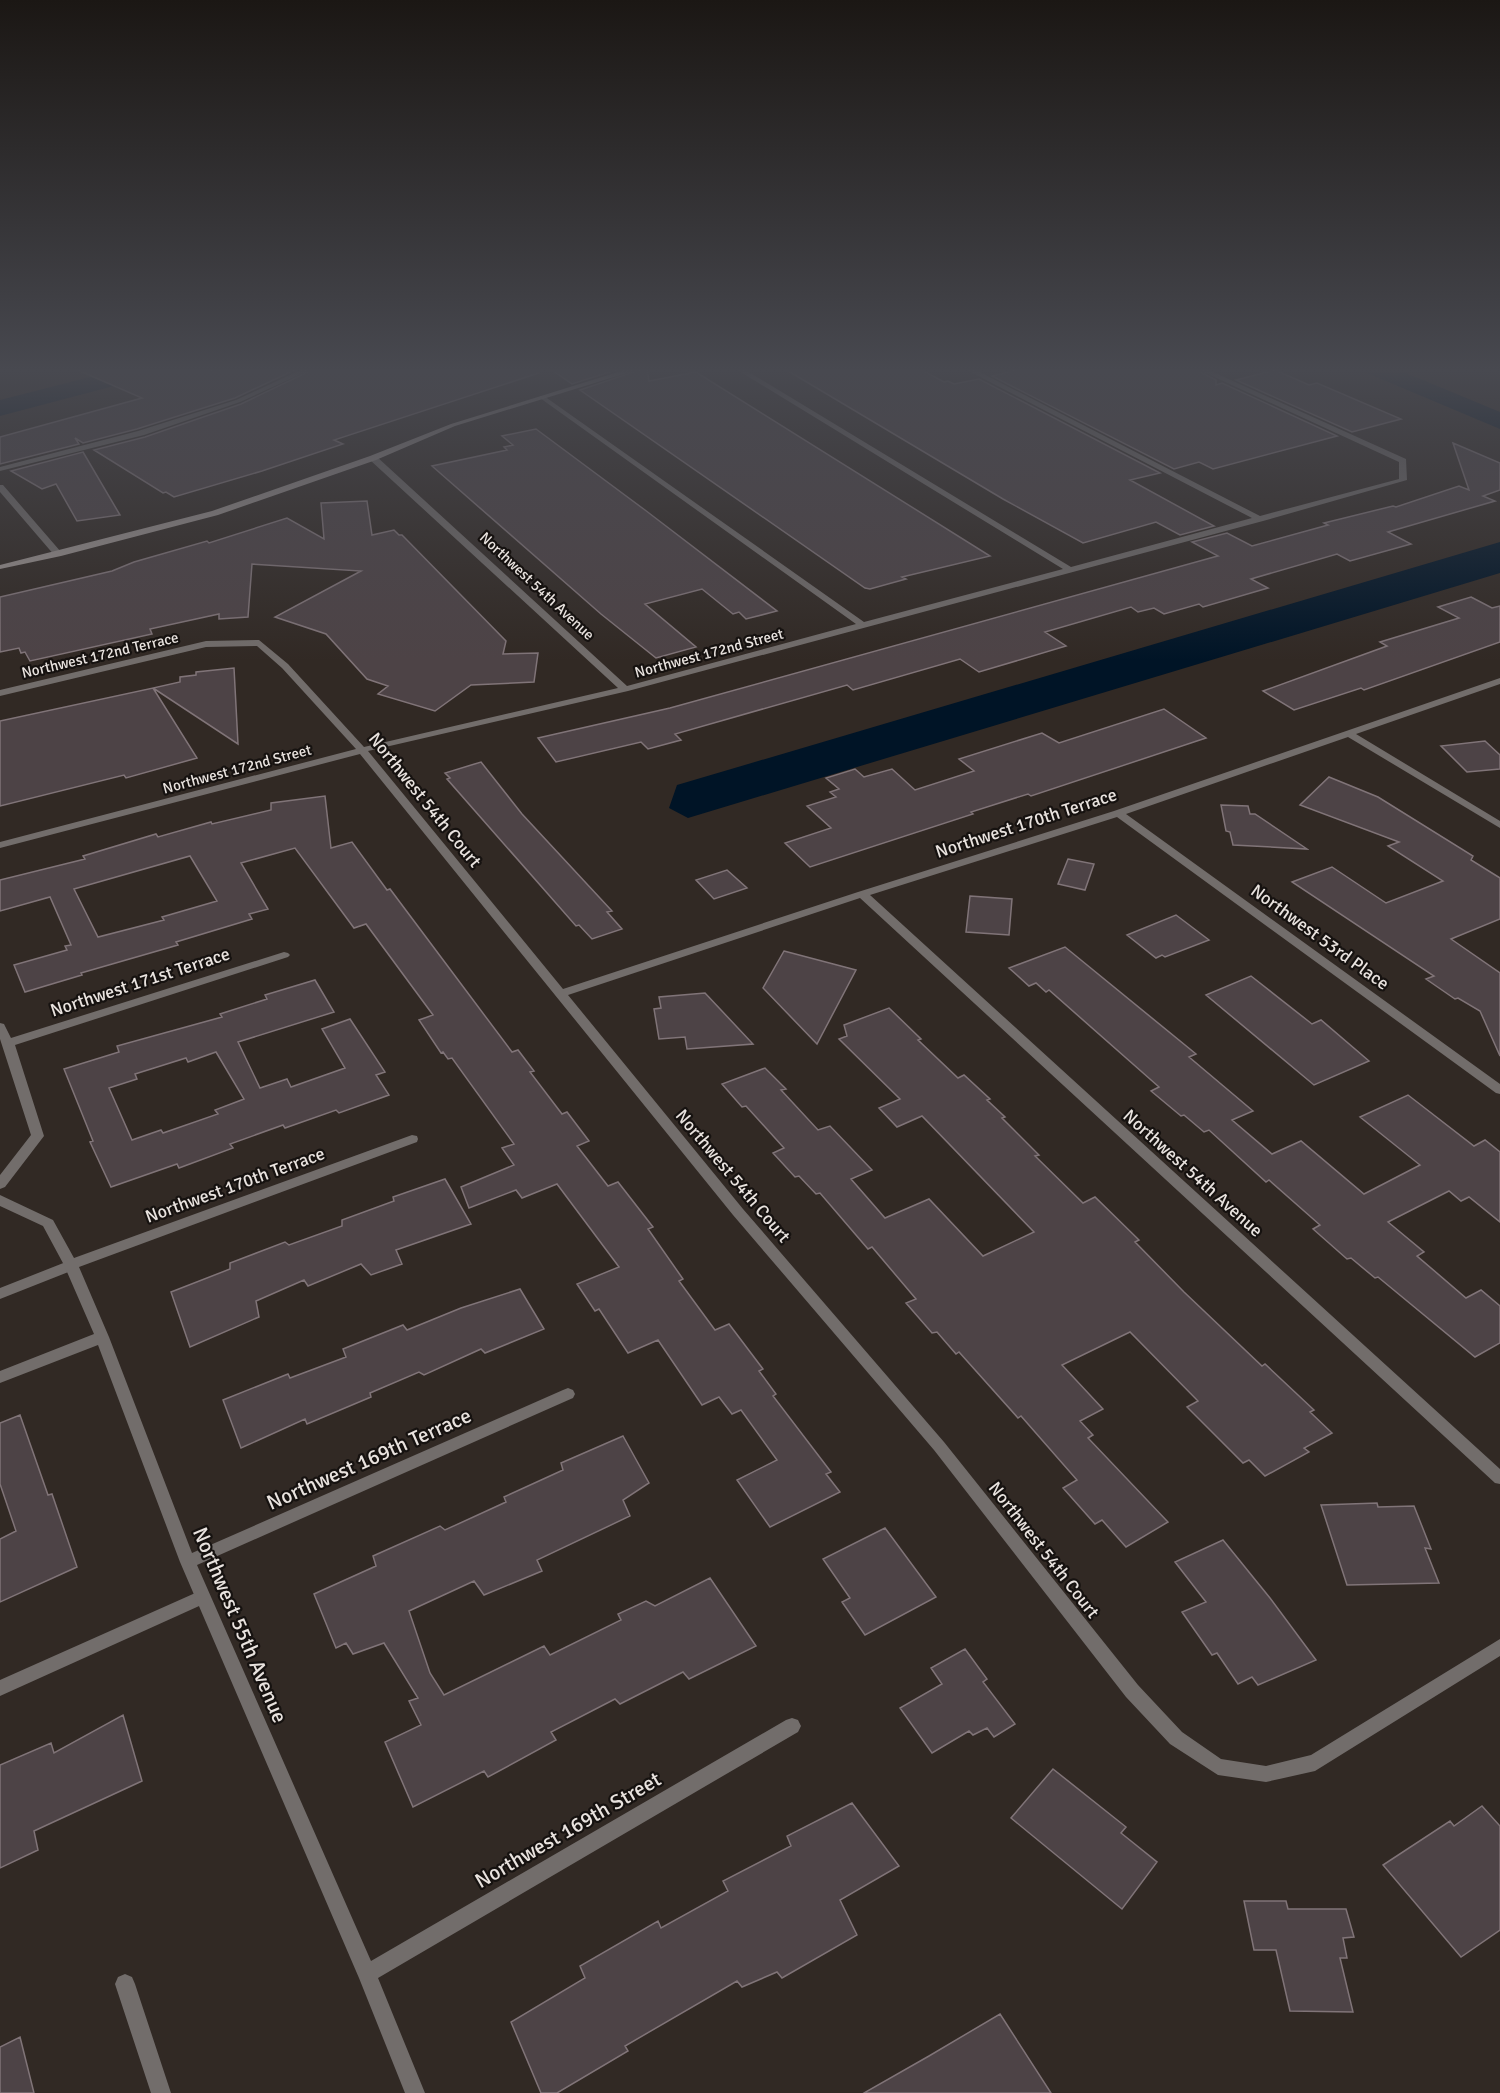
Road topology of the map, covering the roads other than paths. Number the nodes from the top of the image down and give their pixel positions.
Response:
1 (351, 466) edge
2 (381, 466) edge
3 (638, 466) edge
4 (898, 466) edge
5 (1156, 466) edge
6 (1403, 466) edge
7 (0, 487) edge
8 (1260, 519) junction
9 (58, 554) junction
10 (0, 567) edge
11 (1071, 570) junction
12 (862, 625) junction
13 (206, 644) joint
14 (1500, 681) edge
15 (625, 689) junction
16 (0, 693) edge
17 (1348, 733) junction
18 (362, 750) junction
19 (1118, 813) junction
20 (1500, 825) edge
21 (0, 845) edge
22 (862, 894) junction
23 (284, 955) dead end
24 (560, 994) junction
25 (0, 1027) edge
26 (8, 1043) junction
27 (1500, 1090) edge
28 (411, 1139) dead end
29 (0, 1184) edge
30 (0, 1200) edge
31 (71, 1265) junction
32 (0, 1294) edge
33 (102, 1337) junction
34 (0, 1377) edge
35 (568, 1394) dead end
36 (1500, 1478) edge
37 (188, 1562) junction
38 (202, 1597) junction
39 (1500, 1647) edge
40 (0, 1688) edge
41 (792, 1726) dead end
42 (368, 1974) junction
43 (125, 1984) dead end
44 (161, 2093) edge
45 (415, 2093) edge

1 - 9 street
2 - 15 street, Northwest 54th Avenue
3 - 12 street
4 - 11 street
5 - 8 street
6 - 8 street, Northwest 172nd Street
7 - 9 street
8 - 11 street, Northwest 172nd Street
9 - 10 street
11 - 12 street, Northwest 172nd Street
12 - 15 street, Northwest 172nd Street
13 - 16 street, Northwest 172nd Terrace
13 - 18 street, Northwest 54th Court
14 - 17 street, Northwest 170th Terrace
15 - 18 street, Northwest 172nd Street
17 - 19 street, Northwest 170th Terrace
17 - 20 street
18 - 21 street, Northwest 172nd Street
18 - 24 street, Northwest 54th Court
19 - 22 street, Northwest 170th Terrace
19 - 27 street, Northwest 53rd Place
22 - 24 street, Northwest 170th Terrace
22 - 36 street, Northwest 54th Avenue
23 - 26 street, Northwest 171st Terrace
24 - 39 street, Northwest 54th Court
25 - 26 street
26 - 29 street
28 - 31 street, Northwest 170th Terrace
30 - 31 street, Northwest 55th Avenue
31 - 32 street, Northwest 170th Terrace
31 - 33 street, Northwest 55th Avenue
33 - 34 street
33 - 37 street, Northwest 55th Avenue
35 - 37 street, Northwest 169th Terrace
37 - 38 street, Northwest 55th Avenue
38 - 40 street
38 - 42 street, Northwest 55th Avenue
41 - 42 street, Northwest 169th Street
42 - 45 street, Northwest 55th Avenue
43 - 44 street

